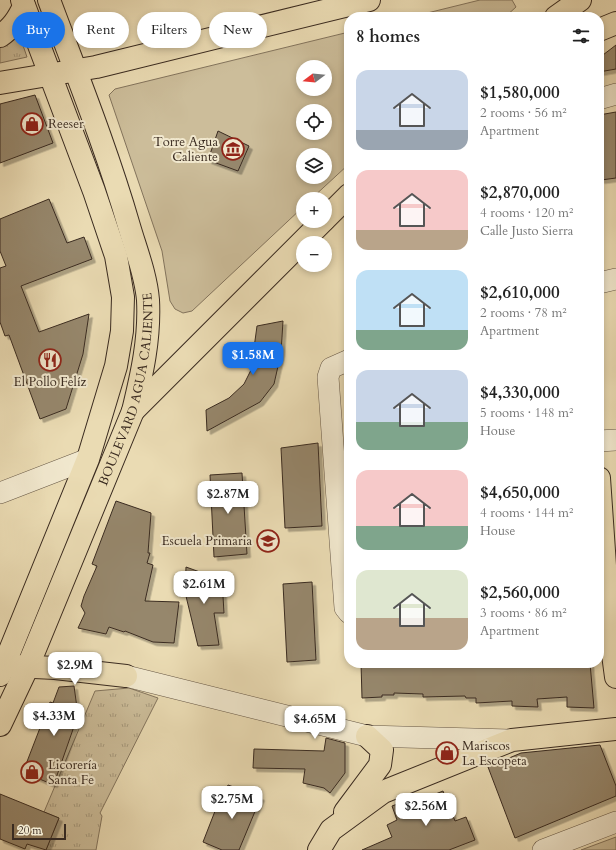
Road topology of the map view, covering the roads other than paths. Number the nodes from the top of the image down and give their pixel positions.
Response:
1 (49, 0) edge
2 (369, 0) edge
3 (580, 0) edge
4 (23, 3) edge
5 (558, 11) edge
6 (616, 23) edge
7 (604, 28) edge
8 (0, 36) edge
9 (75, 70) junction
10 (50, 74) junction
11 (0, 83) edge
12 (616, 94) edge
13 (604, 98) edge
14 (344, 200) edge
15 (332, 212) edge
16 (316, 228) edge
17 (616, 279) edge
18 (604, 282) edge
19 (340, 364) edge
20 (133, 411) junction
21 (616, 440) edge
22 (604, 441) edge
23 (341, 447) edge
24 (88, 458) junction
25 (0, 493) edge
26 (604, 559) edge
27 (344, 568) edge
28 (608, 624) edge
29 (28, 666) junction
30 (2, 671) edge
31 (126, 676) joint
32 (616, 677) edge
33 (0, 726) edge
34 (616, 728) edge
35 (366, 736) junction
36 (512, 740) junction
37 (616, 822) edge
38 (332, 830) junction
39 (319, 850) edge
40 (543, 850) edge

1 - 9 main road, BOULEVARD AGUA CALIENTE
2 - 9 main road
3 - 5 main road
4 - 8 main road
4 - 10 main road, BOULEVARD AGUA CALIENTE
6 - 7 main road
9 - 10 main road
9 - 20 main road, BOULEVARD AGUA CALIENTE
10 - 11 main road
10 - 24 main road, BOULEVARD AGUA CALIENTE
12 - 13 street
14 - 15 main road
16 - 20 main road
17 - 18 street
19 - 23 street
20 - 24 main road
20 - 29 main road, BOULEVARD AGUA CALIENTE
21 - 22 street
23 - 27 street
24 - 25 street
24 - 30 main road, BOULEVARD AGUA CALIENTE
26 - 28 main road
28 - 32 main road
29 - 30 main road
29 - 31 main road
29 - 33 main road, BOULEVARD AGUA CALIENTE
31 - 35 street
34 - 36 main road
35 - 36 street
35 - 38 main road
36 - 38 main road
37 - 40 street
38 - 39 main road

